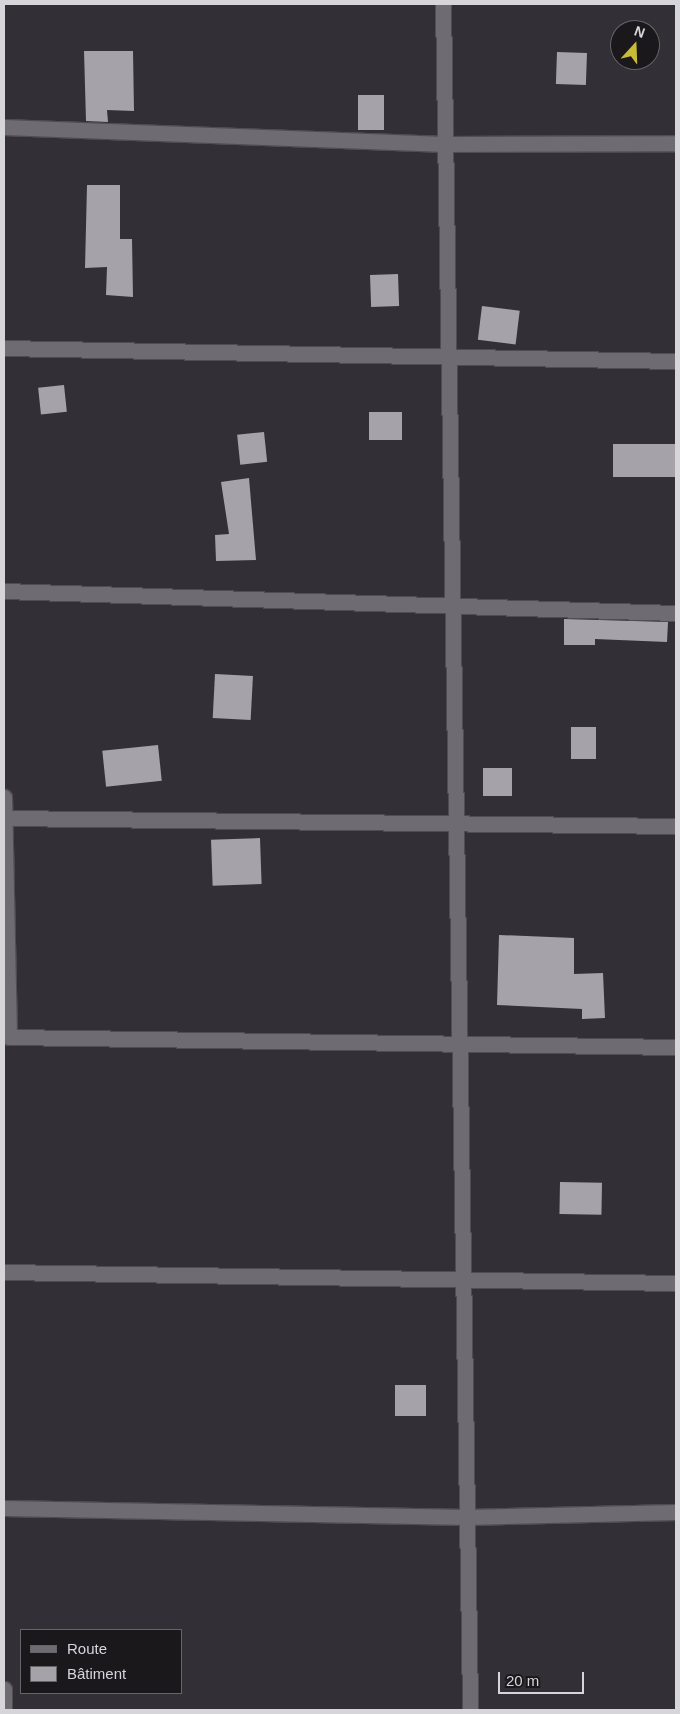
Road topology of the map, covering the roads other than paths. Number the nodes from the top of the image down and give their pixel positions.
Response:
1 (443, 4) edge
2 (4, 127) edge
3 (676, 143) edge
4 (445, 144) junction
5 (4, 348) edge
6 (448, 356) junction
7 (676, 360) edge
8 (4, 591) edge
9 (452, 605) junction
10 (676, 613) edge
11 (4, 797) edge
12 (4, 818) edge
13 (456, 823) junction
14 (676, 826) edge
15 (459, 1046) junction
16 (676, 1047) edge
17 (4, 1272) edge
18 (463, 1281) junction
19 (676, 1283) edge
20 (4, 1508) edge
21 (676, 1512) edge
22 (467, 1517) junction
23 (4, 1689) edge
24 (4, 1710) edge
25 (470, 1710) edge

1 - 4 street
2 - 4 street
3 - 4 street
4 - 6 street
5 - 6 street
6 - 7 street
6 - 9 street
8 - 9 street
9 - 10 street
9 - 13 street
11 - 12 street
12 - 13 street
12 - 15 street
13 - 14 street
13 - 15 street
15 - 16 street
15 - 18 street
17 - 18 street
18 - 19 street
18 - 22 street
20 - 22 street
21 - 22 street
22 - 25 street
23 - 24 street

